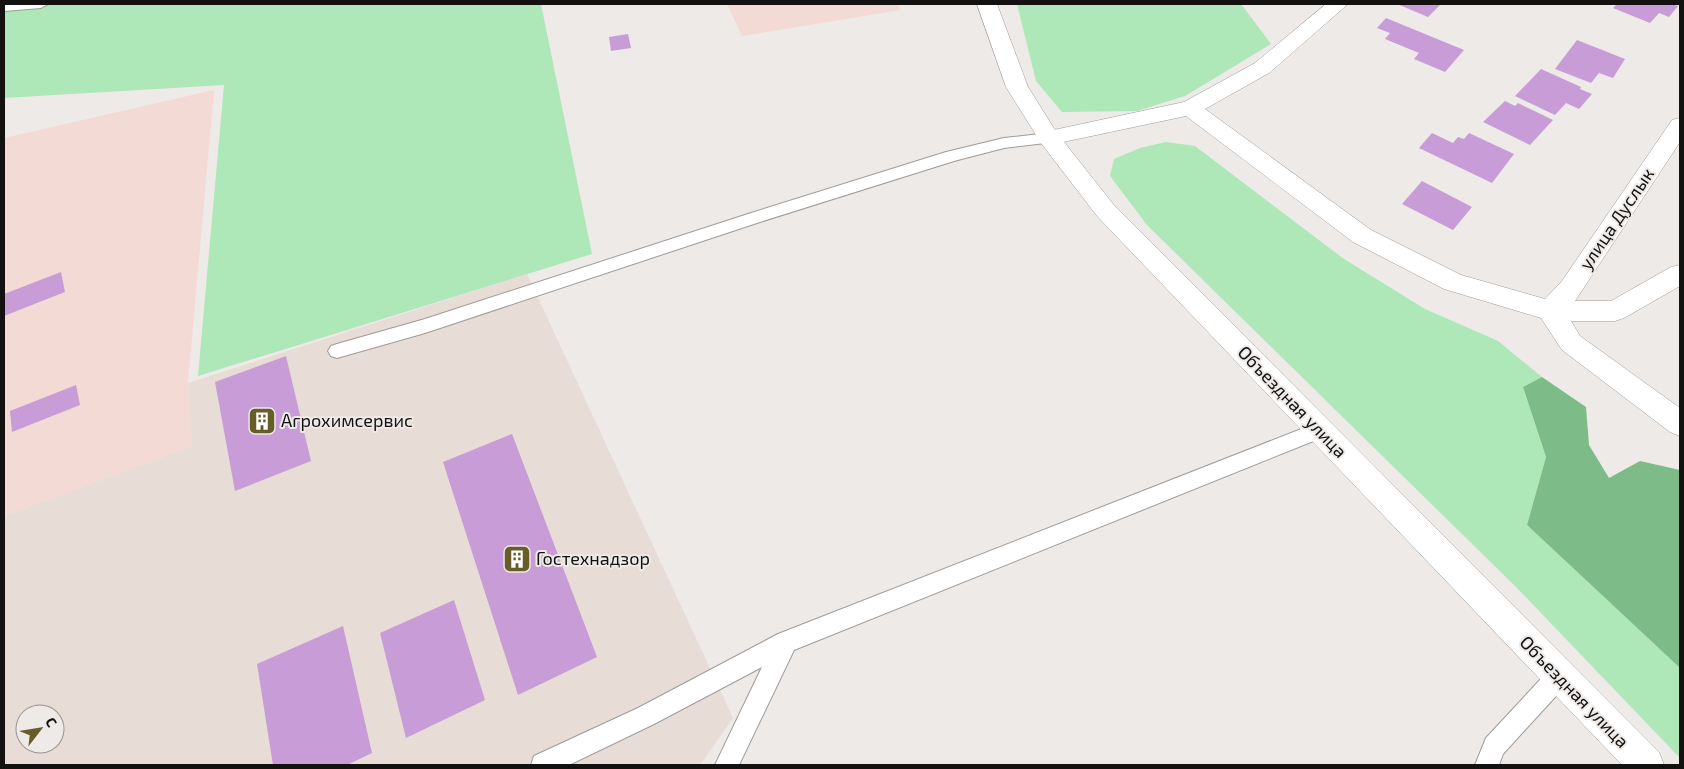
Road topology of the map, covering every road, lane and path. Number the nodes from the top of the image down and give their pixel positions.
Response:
1 (41, 4) edge
2 (987, 4) edge
3 (1338, 4) edge
4 (4, 7) edge
5 (1190, 108) junction
6 (1680, 125) edge
7 (1049, 138) junction
8 (1680, 274) edge
9 (1490, 293) junction
10 (1550, 311) junction
11 (1571, 344) junction
12 (337, 351) dead end
13 (1680, 424) edge
14 (1318, 430) junction
15 (786, 642) junction
16 (1559, 676) junction
17 (543, 765) edge
18 (727, 765) edge
19 (1487, 765) edge
20 (1646, 765) edge

1 - 4 lane
2 - 7 street, Объездная улица
3 - 5 street
5 - 7 street
5 - 9 street
6 - 10 street, улица Дуслык
7 - 12 lane
7 - 14 street, Объездная улица
8 - 10 street
9 - 10 street
9 - 11 street
10 - 11 street
11 - 13 street
14 - 15 lane
14 - 16 street, Объездная улица
15 - 17 lane
15 - 18 lane
16 - 19 lane
16 - 20 street, Объездная улица

